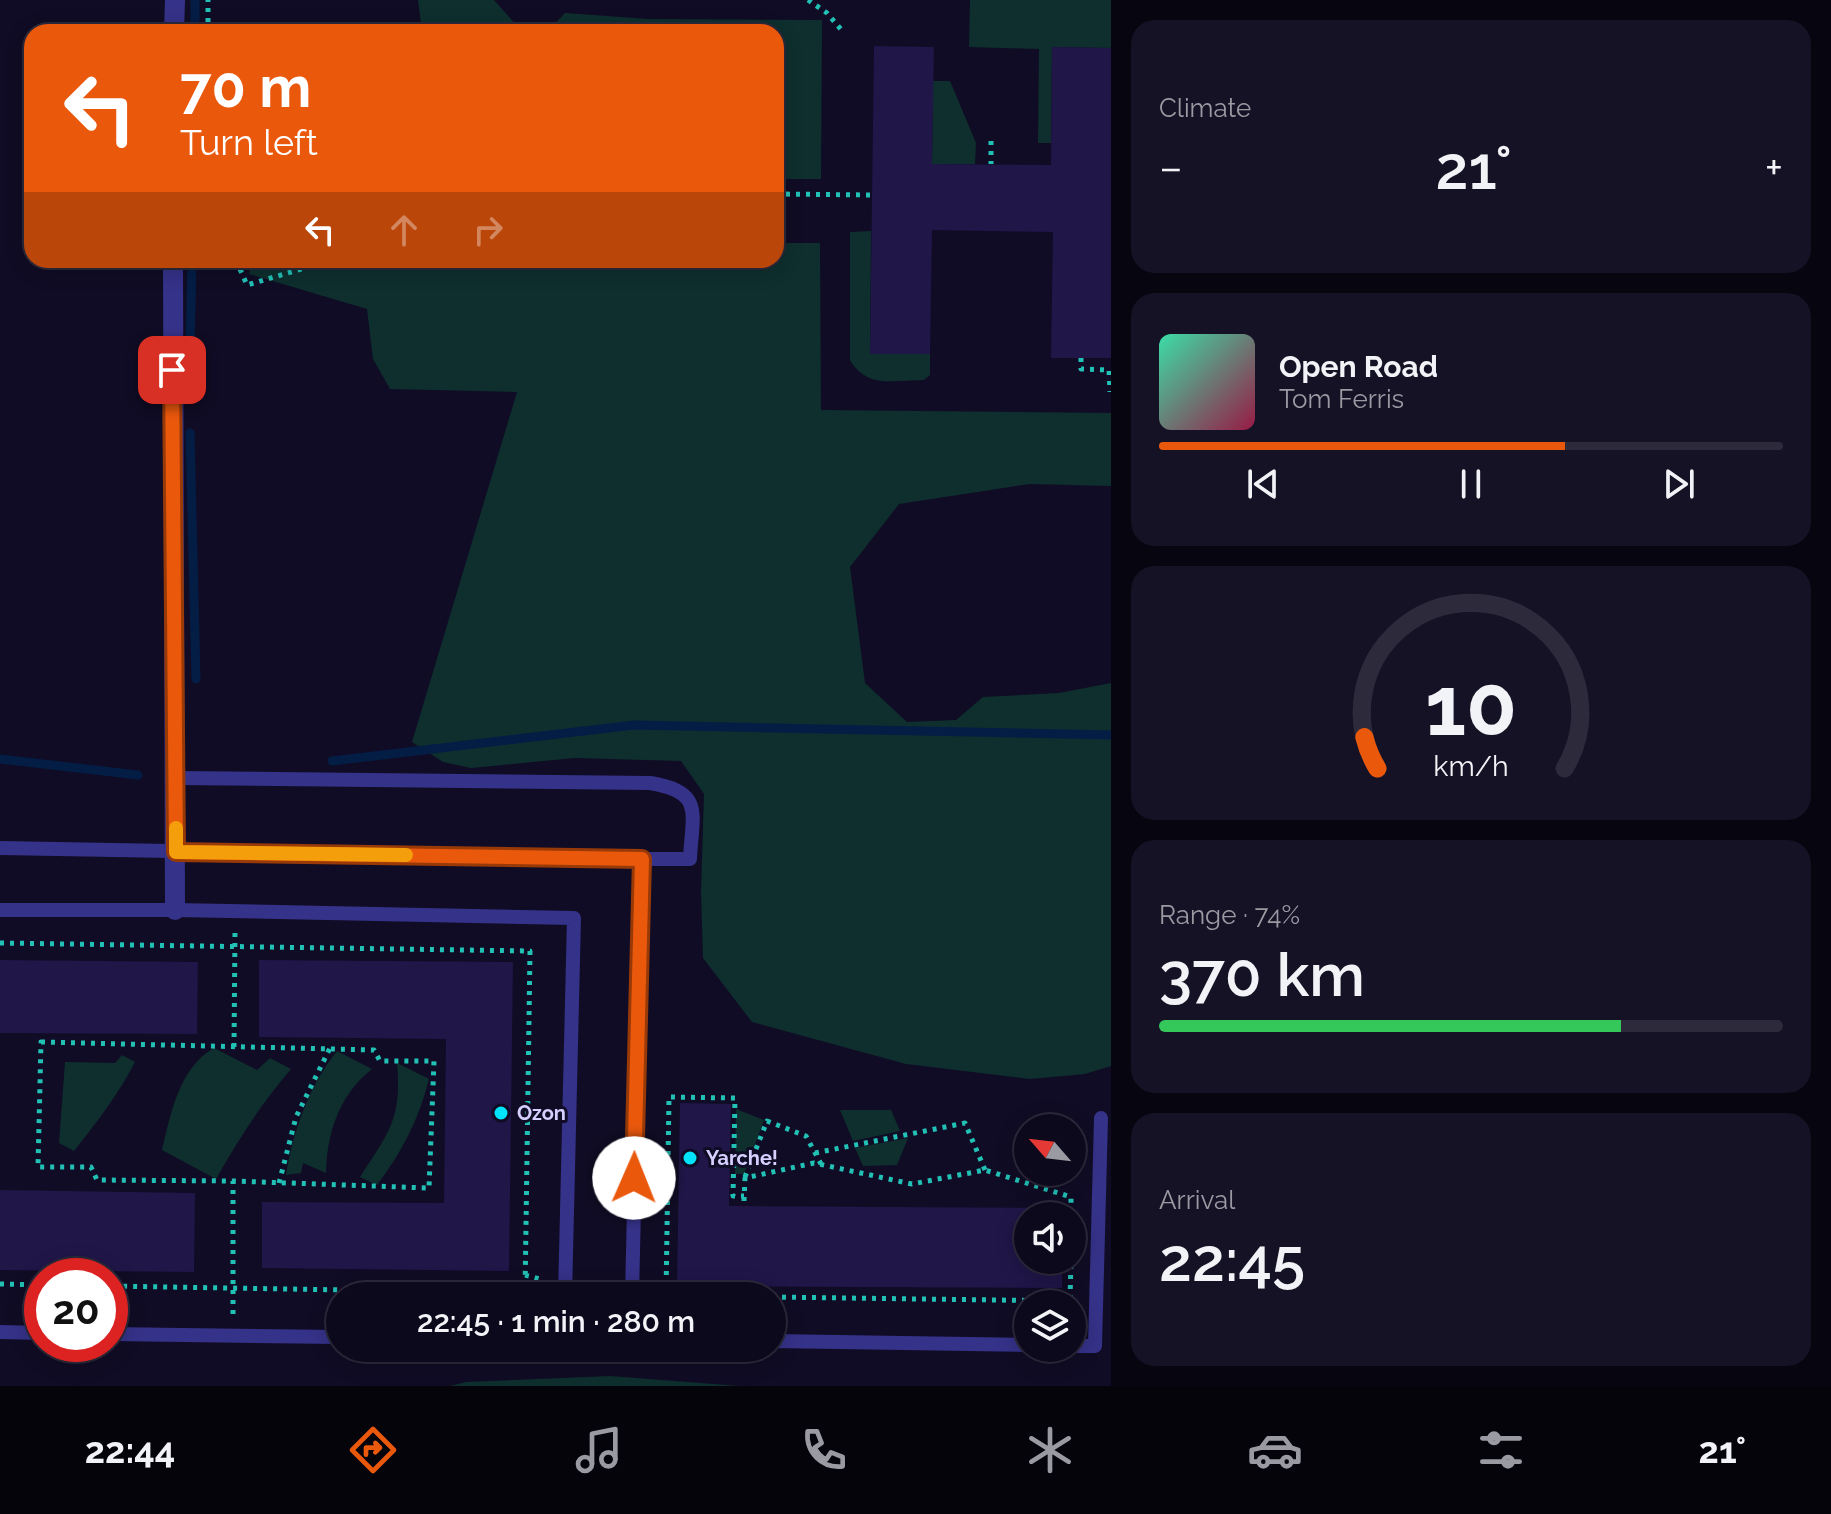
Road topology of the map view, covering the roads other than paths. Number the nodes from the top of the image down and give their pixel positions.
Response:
1 (175, 0) edge
2 (174, 24) edge
3 (173, 268) edge
4 (175, 778) junction
5 (0, 848) edge
6 (176, 852) junction
7 (642, 859) junction
8 (0, 910) edge
9 (175, 910) junction
10 (1101, 1118) dead end
11 (565, 1282) edge
12 (632, 1282) edge
13 (0, 1332) edge
14 (24, 1333) edge
15 (128, 1334) edge
16 (326, 1337) edge
17 (786, 1341) edge
18 (1014, 1345) edge
19 (1086, 1346) edge

1 - 2 street
3 - 4 street
4 - 6 street
4 - 7 lane
5 - 6 lane
6 - 7 lane
6 - 9 street
7 - 12 lane
8 - 9 lane
9 - 11 lane
10 - 19 lane
13 - 14 lane
15 - 16 lane
17 - 18 lane

